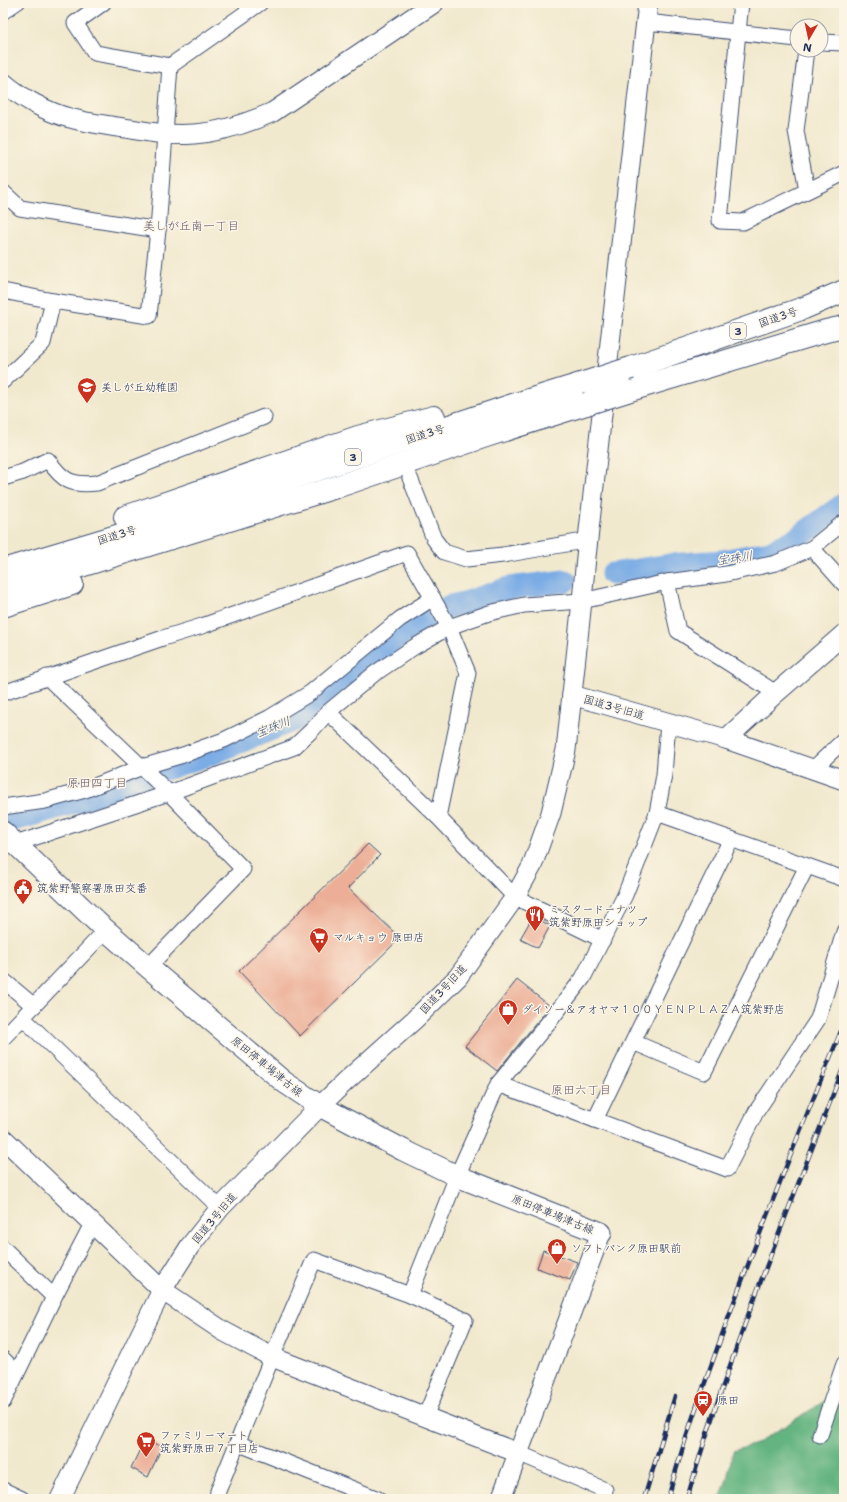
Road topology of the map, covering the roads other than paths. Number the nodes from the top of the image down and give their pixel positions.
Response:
1 (19, 3) edge
2 (103, 3) edge
3 (260, 3) edge
4 (648, 3) edge
5 (742, 3) edge
6 (429, 4) edge
7 (3, 14) edge
8 (647, 22) junction
9 (738, 32) junction
10 (789, 38) edge
11 (829, 42) edge
12 (844, 43) edge
13 (805, 58) edge
14 (170, 66) junction
15 (3, 82) edge
16 (166, 135) junction
17 (844, 173) edge
18 (807, 190) junction
19 (3, 192) edge
20 (158, 230) junction
21 (3, 291) edge
22 (844, 291) edge
23 (53, 301) junction
24 (844, 327) edge
25 (3, 381) edge
26 (512, 405) junction
27 (561, 412) junction
28 (264, 417) dead end
29 (3, 478) edge
30 (410, 478) junction
31 (844, 522) edge
32 (589, 540) junction
33 (812, 548) junction
34 (128, 550) junction
35 (3, 555) edge
36 (3, 570) edge
37 (667, 582) junction
38 (844, 584) edge
39 (3, 590) edge
40 (433, 598) junction
41 (582, 601) junction
42 (3, 606) edge
43 (449, 627) junction
44 (844, 634) edge
45 (47, 677) junction
46 (3, 693) edge
47 (776, 693) junction
48 (572, 695) junction
49 (328, 712) junction
50 (668, 722) junction
51 (726, 739) junction
52 (844, 740) edge
53 (142, 767) junction
54 (813, 769) junction
55 (844, 780) edge
56 (169, 793) junction
57 (3, 807) edge
58 (657, 813) junction
59 (438, 817) junction
60 (730, 839) junction
61 (7, 841) edge
62 (807, 866) junction
63 (844, 879) edge
64 (515, 898) junction
65 (106, 930) junction
66 (844, 932) edge
67 (603, 940) junction
68 (148, 967) junction
69 (5, 984) edge
70 (34, 1006) junction
71 (23, 1018) junction
72 (3, 1038) edge
73 (633, 1042) junction
74 (498, 1084) junction
75 (320, 1106) junction
76 (596, 1120) junction
77 (3, 1138) edge
78 (457, 1176) junction
79 (220, 1208) junction
80 (92, 1224) junction
81 (601, 1233) joint
82 (3, 1248) edge
83 (162, 1290) junction
84 (410, 1295) junction
85 (54, 1297) junction
86 (272, 1357) junction
87 (3, 1359) edge
88 (844, 1364) edge
89 (17, 1373) junction
90 (3, 1402) edge
91 (425, 1417) junction
92 (820, 1434) dead end
93 (237, 1443) junction
94 (518, 1453) junction
95 (3, 1490) edge
96 (347, 1493) edge
97 (22, 1499) edge
98 (60, 1499) edge
99 (217, 1499) edge
100 (378, 1499) edge
101 (501, 1499) edge
102 (602, 1499) edge

1 - 7 street
2 - 14 street
3 - 14 street
4 - 8 street
5 - 9 street
6 - 16 street
8 - 9 street
8 - 32 street
9 - 10 street
9 - 18 street
11 - 12 street
13 - 18 street
14 - 16 street
15 - 16 street
16 - 20 street
17 - 18 street
19 - 20 street
20 - 23 street
21 - 23 street
22 - 26 highway, 国道3号 / 3, bridge
23 - 25 street
24 - 27 highway, 国道3号 / 3, bridge
26 - 34 highway, 国道3号 / 3
26 - 35 highway
27 - 30 highway
27 - 34 highway, 国道3号 / 3
28 - 29 street
30 - 32 street
30 - 34 highway
31 - 33 street
32 - 41 street
33 - 37 street
33 - 38 street
34 - 36 highway, 国道3号 / 3
34 - 39 highway, 国道3号 / 3
34 - 42 highway
37 - 41 street
37 - 47 street
40 - 43 street
40 - 45 street
40 - 53 street
41 - 43 street
41 - 48 street
43 - 49 street
43 - 59 street
44 - 47 street
45 - 46 street
45 - 53 street
47 - 51 street
48 - 50 street, 国道3号旧道
48 - 64 street, 国道3号旧道
49 - 56 street
49 - 59 street
50 - 51 street, 国道3号旧道
50 - 58 street
51 - 54 street, 国道3号旧道
52 - 54 street
53 - 56 street
53 - 57 street
54 - 55 street, 国道3号旧道
56 - 61 street
56 - 68 street
58 - 60 street
58 - 67 street
59 - 64 street
60 - 62 street
60 - 73 street
61 - 65 main road, 原田停車場津古線
62 - 63 street
62 - 73 street
64 - 67 street
64 - 75 street, 国道3号旧道
65 - 68 main road, 原田停車場津古線
65 - 70 street
66 - 76 street
67 - 74 street
68 - 75 main road, 原田停車場津古線
69 - 70 street
70 - 71 street
71 - 72 street
71 - 79 street
73 - 76 street
74 - 76 street
74 - 78 street
75 - 78 main road, 原田停車場津古線
75 - 79 street, 国道3号旧道
77 - 80 street
78 - 81 main road, 原田停車場津古線
78 - 84 street
79 - 83 street, 国道3号旧道
80 - 83 street
80 - 85 street
81 - 94 street
82 - 85 street
83 - 86 street
83 - 98 street, 国道3号旧道
84 - 86 street
84 - 91 street
85 - 89 street
86 - 91 street
86 - 93 street
87 - 89 street
88 - 92 street
89 - 90 street
91 - 94 street
93 - 96 street
93 - 99 street
94 - 101 street
94 - 102 street
95 - 97 street
96 - 100 street

